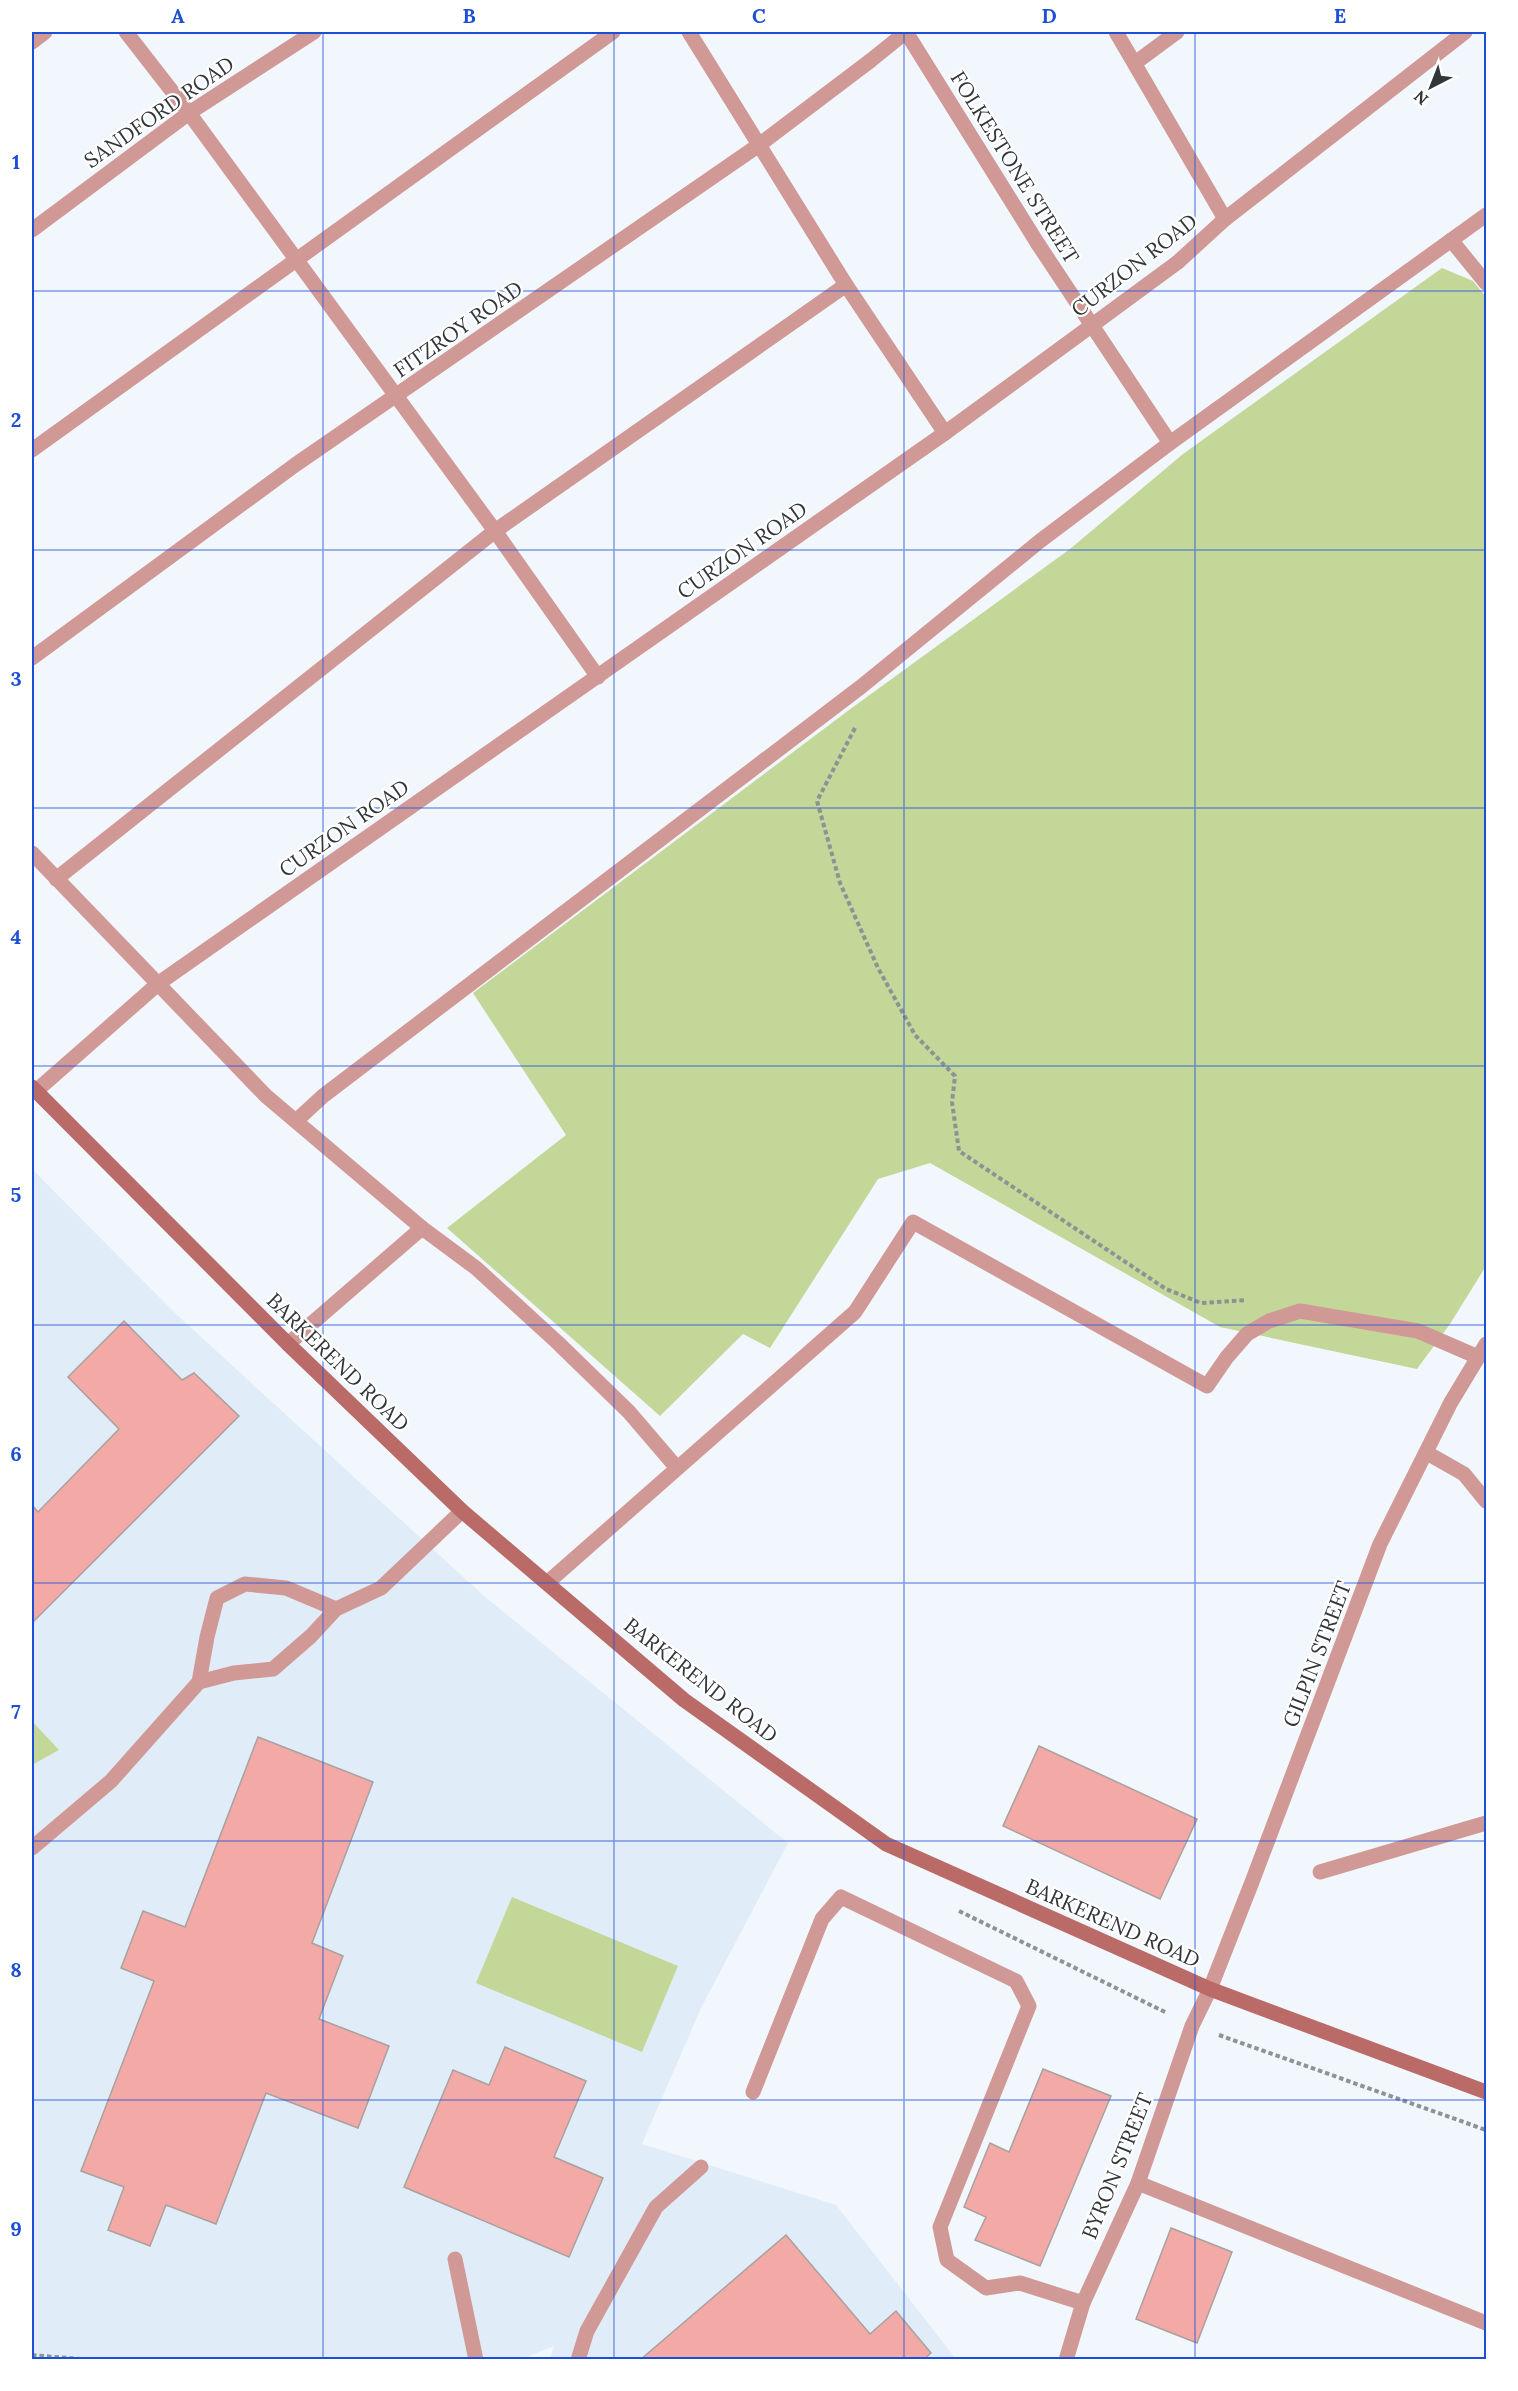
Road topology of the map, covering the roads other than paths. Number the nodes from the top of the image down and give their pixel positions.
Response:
1 (45, 32) edge
2 (126, 32) edge
3 (314, 32) edge
4 (613, 32) edge
5 (689, 32) edge
6 (906, 32) edge
7 (1116, 32) edge
8 (1177, 32) edge
9 (1465, 32) edge
10 (32, 42) edge
11 (1135, 63) junction
12 (189, 113) junction
13 (759, 145) junction
14 (1486, 215) edge
15 (1225, 219) junction
16 (32, 230) edge
17 (1451, 240) junction
18 (294, 259) junction
19 (1486, 283) edge
20 (846, 285) junction
21 (1091, 326) junction
22 (396, 397) junction
23 (945, 432) junction
24 (1170, 443) junction
25 (32, 450) edge
26 (495, 531) junction
27 (32, 658) edge
28 (598, 677) junction
29 (32, 853) edge
30 (56, 879) junction
31 (159, 983) junction
32 (34, 1089) edge
33 (297, 1120) junction
34 (422, 1228) junction
35 (288, 1344) junction
36 (1482, 1350) edge
37 (1427, 1454) junction
38 (677, 1468) junction
39 (1486, 1501) edge
40 (462, 1511) junction
41 (547, 1583) junction
42 (336, 1609) junction
43 (199, 1682) junction
44 (1486, 1822) edge
45 (32, 1848) edge
46 (1320, 1872) dead end
47 (1210, 1989) junction
48 (753, 2092) dead end
49 (1486, 2092) edge
50 (701, 2168) dead end
51 (1138, 2183) junction
52 (454, 2259) dead end
53 (1083, 2302) junction
54 (1486, 2323) edge
55 (476, 2360) edge
56 (578, 2360) edge
57 (1066, 2360) edge

1 - 10 street
2 - 12 street
3 - 12 street, SANDFORD ROAD
4 - 18 street
5 - 13 street
6 - 13 street, FITZROY ROAD
6 - 21 street, FOLKESTONE STREET
7 - 11 street
8 - 11 street
9 - 15 street, CURZON ROAD
11 - 15 street
12 - 16 street, SANDFORD ROAD
12 - 18 street
13 - 20 street
13 - 22 street, FITZROY ROAD
14 - 17 street
15 - 21 street, CURZON ROAD
17 - 19 street
17 - 24 street
18 - 22 street
18 - 25 street
20 - 23 street
20 - 26 street
21 - 23 street, CURZON ROAD
21 - 24 street, FOLKESTONE STREET
22 - 26 street
22 - 27 street, FITZROY ROAD
23 - 28 street, CURZON ROAD
24 - 33 street
26 - 28 street
26 - 30 street
28 - 31 street, CURZON ROAD
29 - 30 street
30 - 31 street
31 - 32 street, CURZON ROAD
31 - 33 street
32 - 35 main road, BARKEREND ROAD
33 - 34 street
34 - 35 street
34 - 38 street
35 - 40 main road, BARKEREND ROAD
36 - 37 street, GILPIN STREET
36 - 38 street
37 - 39 street
37 - 47 street, GILPIN STREET
38 - 41 street
40 - 41 main road, BARKEREND ROAD
40 - 42 street
41 - 47 main road, BARKEREND ROAD
42 - 43 street
42 - 43 street
43 - 45 street
44 - 46 street
47 - 49 main road, BARKEREND ROAD
47 - 51 street, BYRON STREET
48 - 53 street
50 - 56 street
51 - 53 street, BYRON STREET
51 - 54 street
52 - 55 street
53 - 57 street, BYRON STREET

